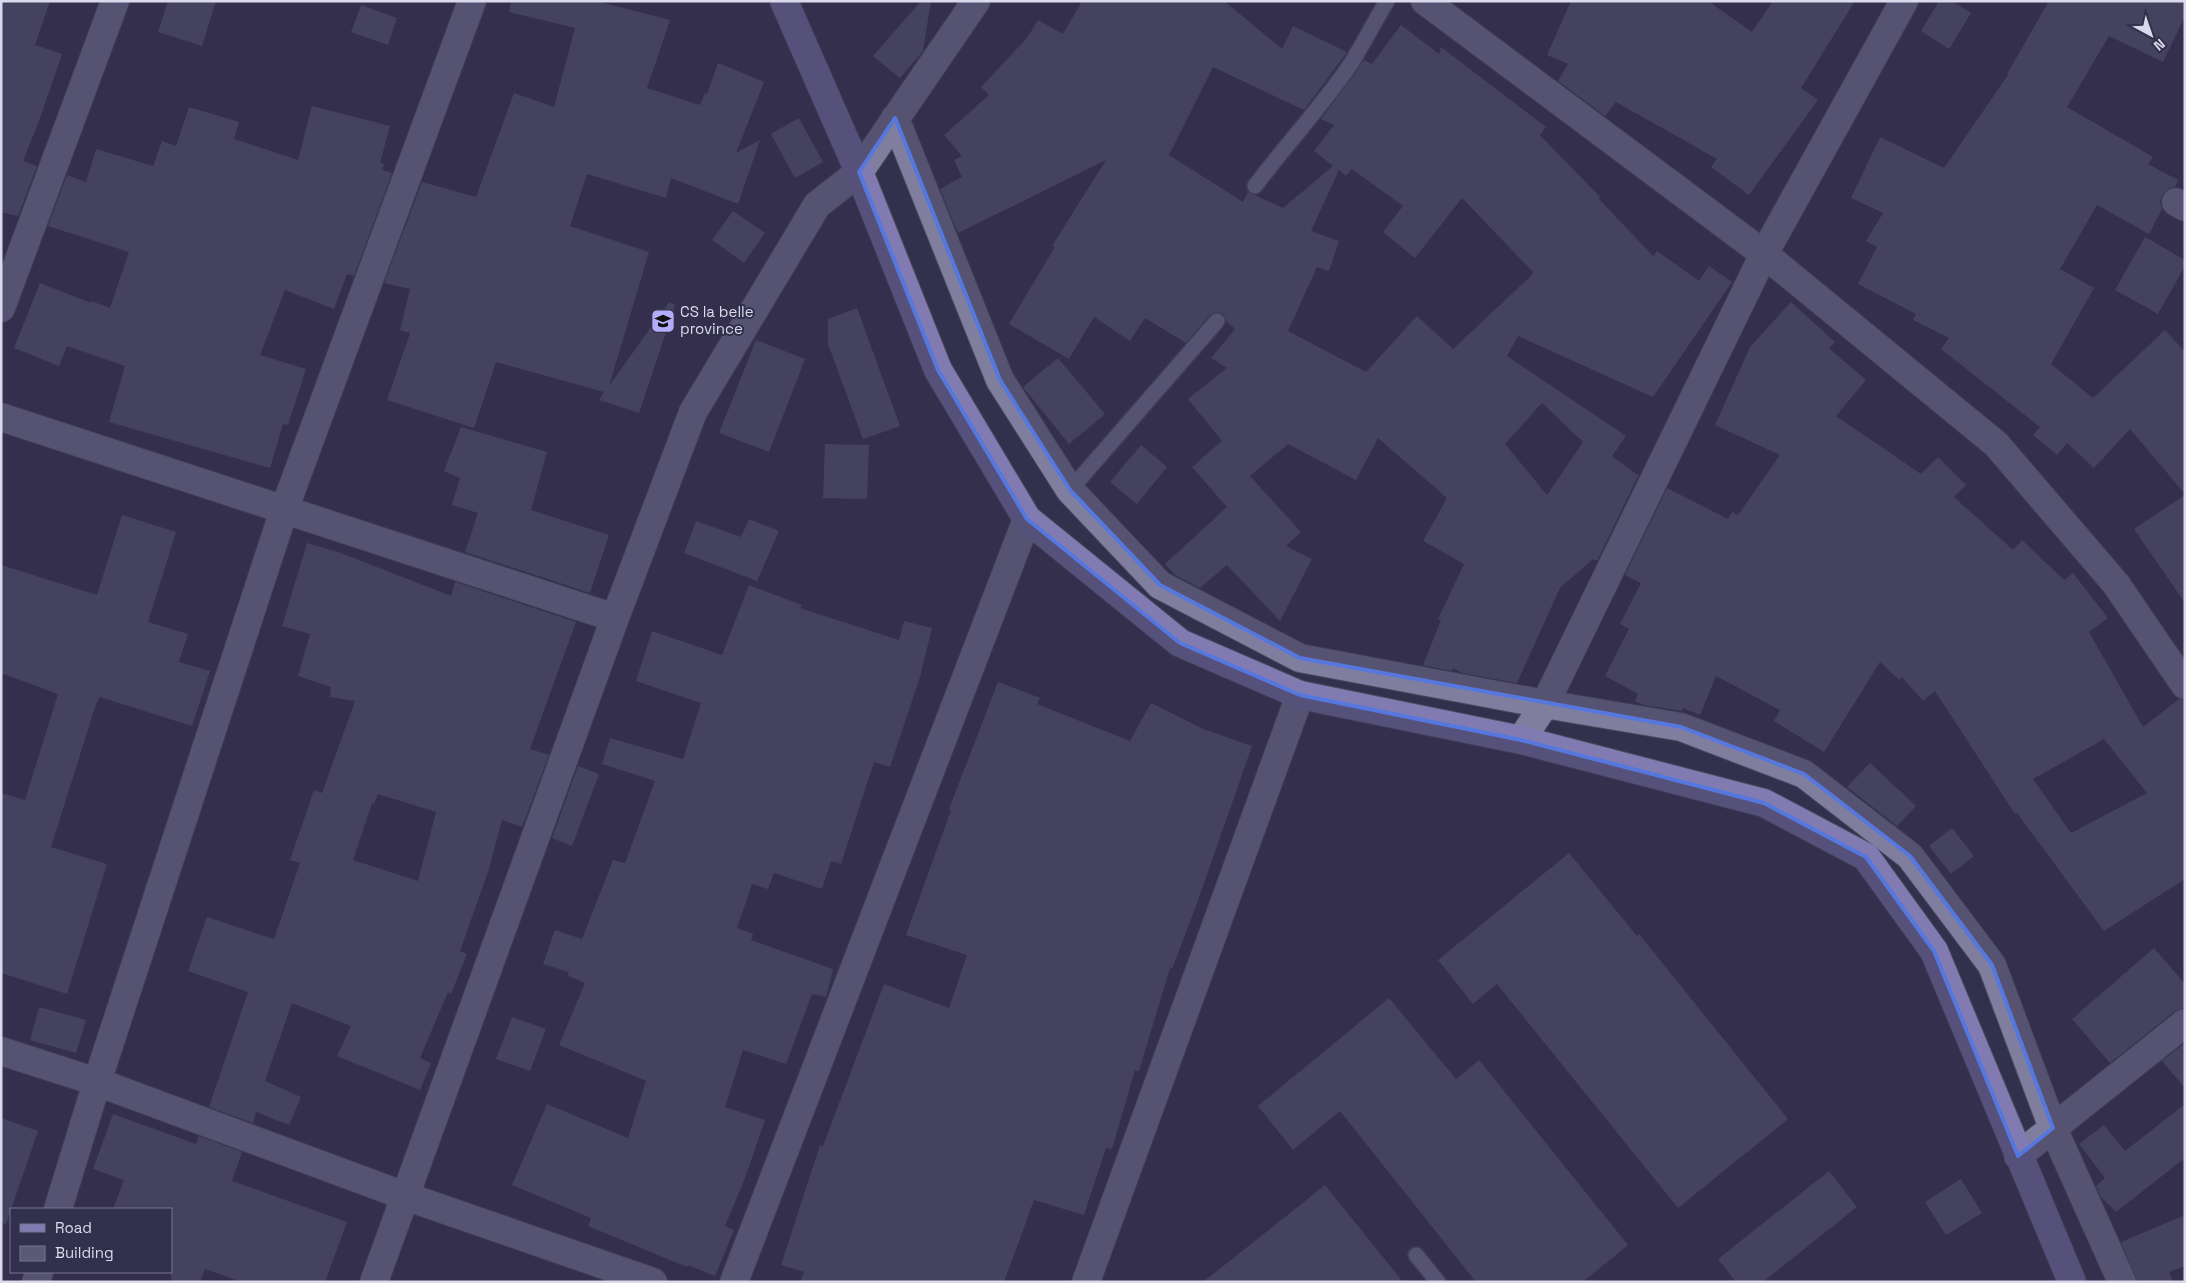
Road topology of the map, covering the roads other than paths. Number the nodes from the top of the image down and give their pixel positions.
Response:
1 (115, 1) edge
2 (472, 1) edge
3 (784, 1) edge
4 (976, 1) edge
5 (1387, 1) edge
6 (1425, 1) edge
7 (1904, 1) edge
8 (895, 118) junction
9 (859, 172) junction
10 (1255, 186) dead end
11 (1764, 254) junction
12 (1, 308) edge
13 (1217, 321) dead end
14 (1, 417) edge
15 (1070, 490) junction
16 (284, 510) junction
17 (1027, 519) junction
18 (615, 618) junction
19 (2185, 685) edge
20 (1300, 695) junction
21 (1544, 704) junction
22 (1521, 740) junction
23 (2185, 1024) edge
24 (1, 1051) edge
25 (97, 1082) junction
26 (2053, 1128) junction
27 (2018, 1156) junction
28 (405, 1196) junction
29 (58, 1208) edge
30 (1416, 1255) dead end
31 (374, 1282) edge
32 (653, 1282) edge
33 (734, 1282) edge
34 (1086, 1282) edge
35 (1438, 1282) edge
36 (2072, 1282) edge
37 (2122, 1282) edge

1 - 12 street
2 - 16 street
3 - 9 main road
4 - 8 street
5 - 10 lane
6 - 11 street
7 - 11 street
8 - 9 street
8 - 15 street
9 - 17 main road
9 - 18 street
11 - 19 street
11 - 21 street
13 - 15 lane
14 - 16 street
15 - 21 street
16 - 18 street
16 - 25 street
17 - 20 main road
17 - 33 street
18 - 28 street
20 - 22 main road
20 - 34 street
21 - 22 street
21 - 26 street
22 - 27 main road
23 - 26 street
24 - 25 street
25 - 28 street
25 - 29 street
26 - 27 street
26 - 37 street
27 - 36 main road
28 - 31 street
28 - 32 street
30 - 35 lane

